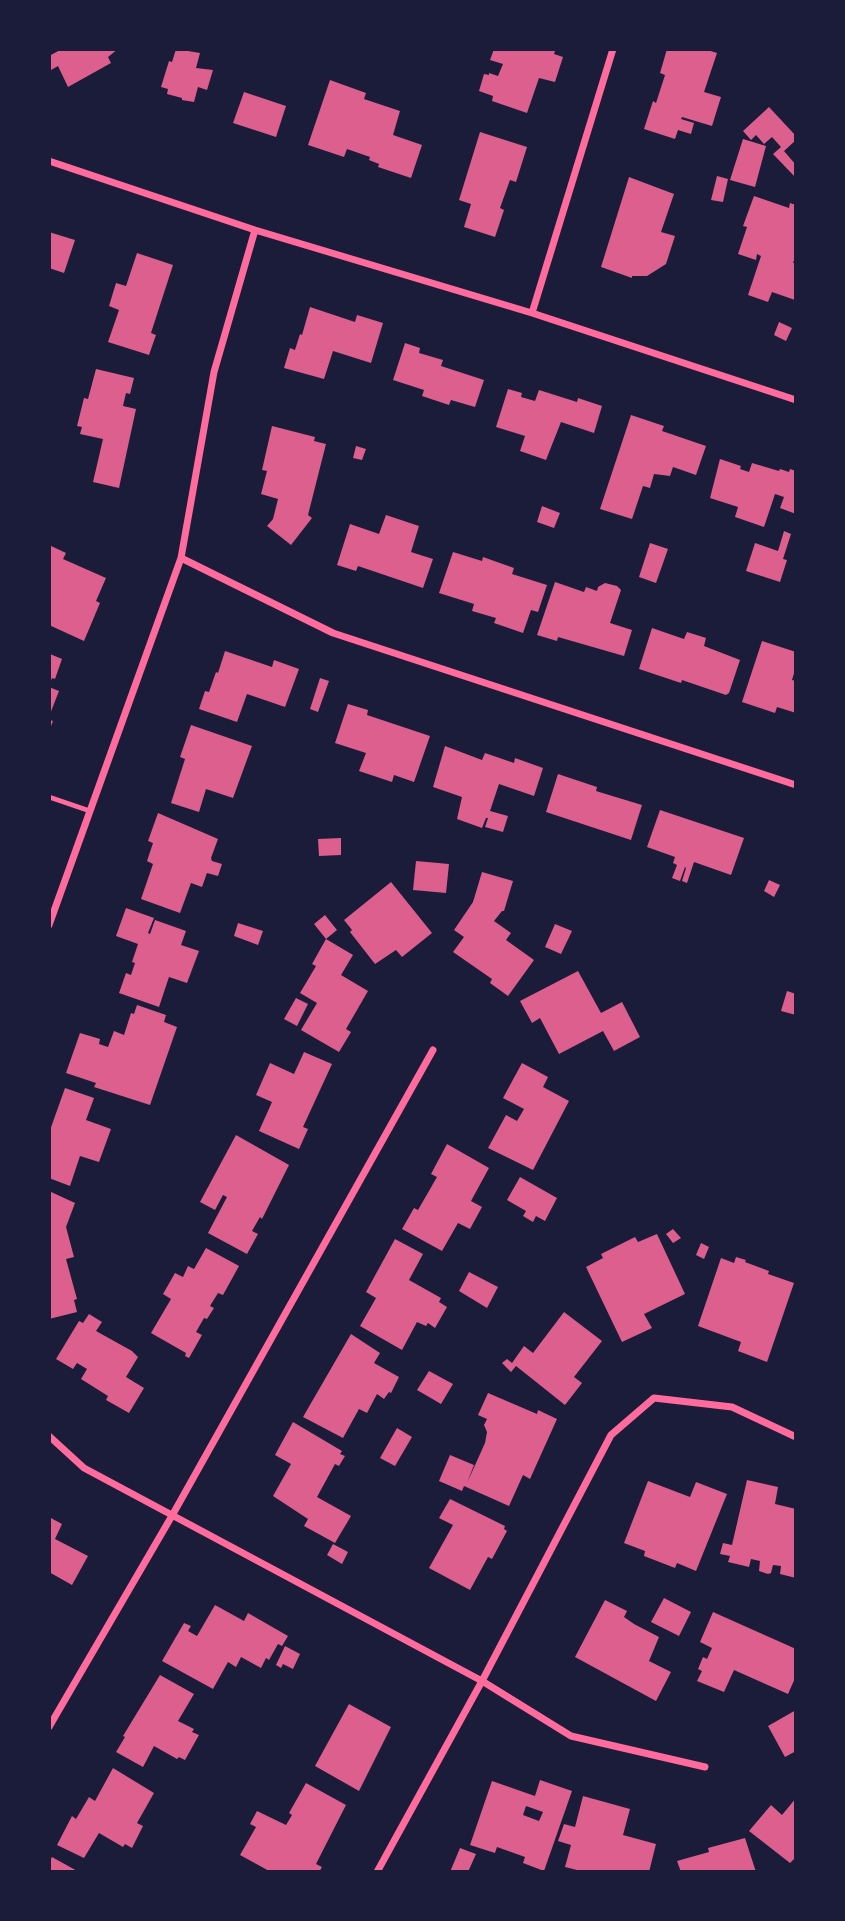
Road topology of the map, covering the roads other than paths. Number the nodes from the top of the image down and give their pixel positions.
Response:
1 (613, 49) edge
2 (49, 161) edge
3 (255, 230) junction
4 (532, 313) junction
5 (796, 400) edge
6 (181, 558) junction
7 (796, 785) edge
8 (49, 797) edge
9 (90, 811) junction
10 (49, 925) edge
11 (433, 1050) dead end
12 (49, 1436) edge
13 (796, 1437) edge
14 (173, 1514) junction
15 (482, 1681) junction
16 (49, 1727) edge
17 (705, 1767) dead end
18 (377, 1872) edge

1 - 4 street
2 - 3 street
3 - 4 street
3 - 6 street
4 - 5 street
6 - 7 street
6 - 9 street
8 - 9 lane
9 - 10 street
11 - 14 street
12 - 14 street
13 - 15 street
14 - 15 street
14 - 16 street
15 - 17 street
15 - 18 street

